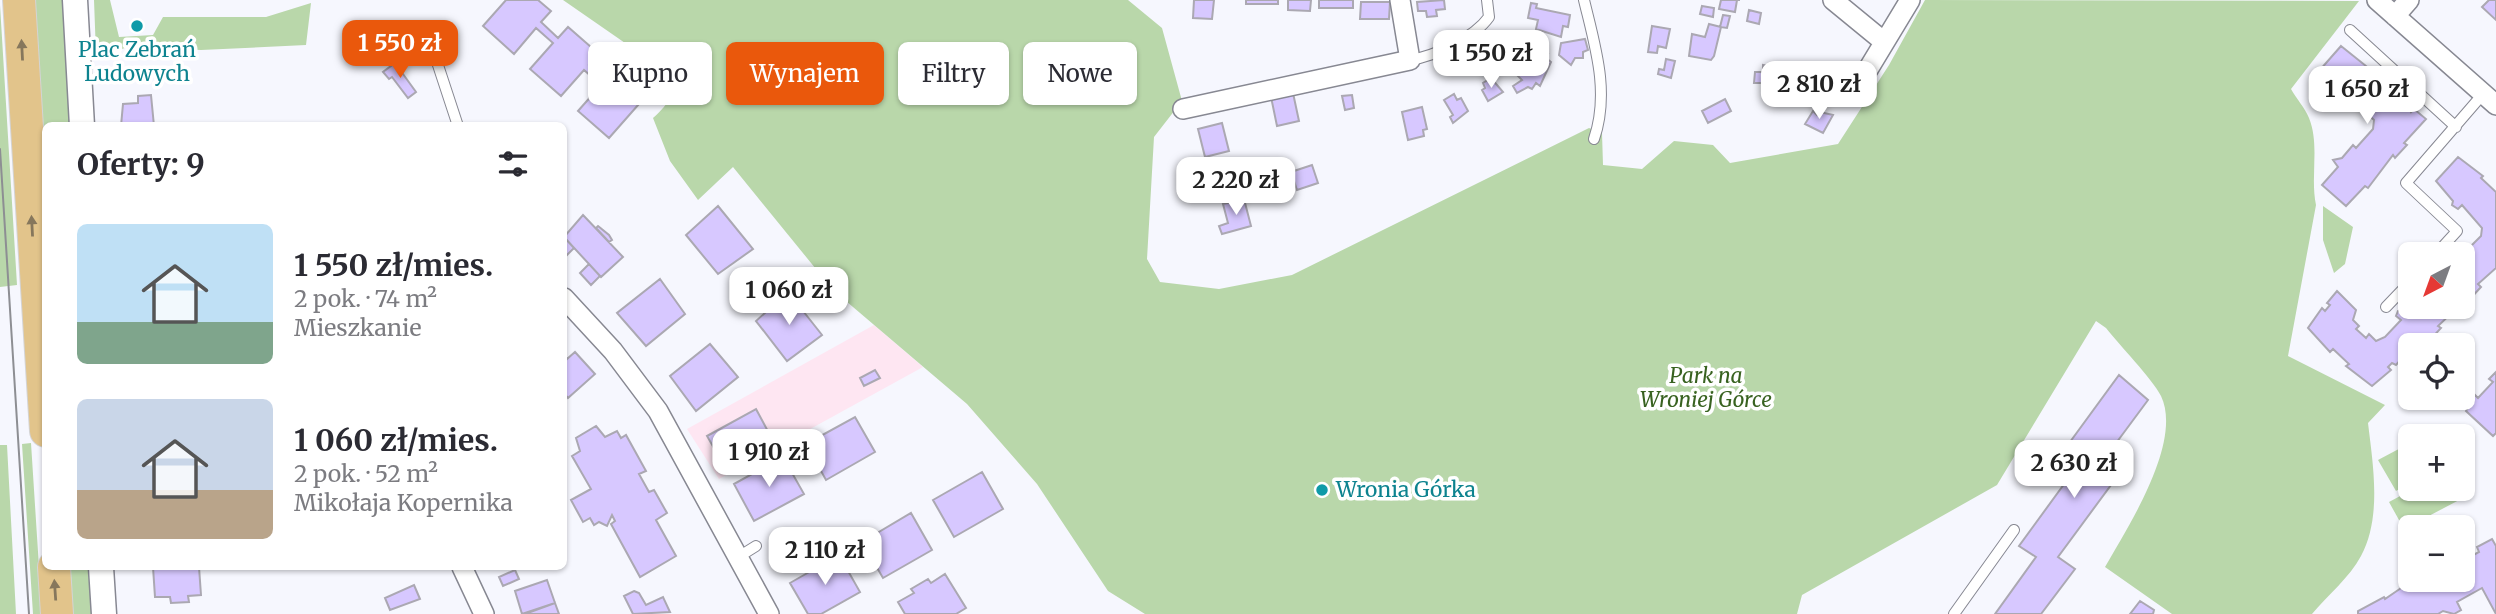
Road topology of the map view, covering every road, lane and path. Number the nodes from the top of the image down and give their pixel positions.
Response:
1 (19, 0) edge
2 (75, 0) edge
3 (1400, 0) edge
4 (1487, 0) edge
5 (1584, 0) edge
6 (1833, 0) edge
7 (1910, 0) edge
8 (2377, 0) edge
9 (2409, 0) edge
10 (2395, 16) junction
11 (2350, 30) dead end
12 (1882, 41) junction
13 (436, 59) dead end
14 (1410, 60) junction
15 (1855, 91) dead end
16 (2490, 99) edge
17 (1183, 109) dead end
18 (82, 122) edge
19 (457, 122) edge
20 (2456, 127) junction
21 (1594, 139) dead end
22 (2447, 242) edge
23 (2398, 294) edge
24 (567, 301) edge
25 (2386, 307) dead end
26 (42, 367) edge
27 (2014, 530) dead end
28 (54, 570) edge
29 (101, 570) edge
30 (464, 570) edge
31 (57, 614) edge
32 (104, 614) edge
33 (484, 614) edge
34 (769, 614) edge
35 (1954, 614) edge

26 -> 1 main road
2 - 18 street
3 - 14 street
4 - 14 lane
5 - 21 lane
6 - 12 street
7 - 12 street
8 - 10 street
9 - 10 street
10 - 16 street
11 - 20 lane
12 - 15 street
13 - 19 lane
14 - 17 street
16 - 20 lane
20 - 22 lane
23 - 25 lane
24 - 34 street
27 - 35 lane
31 -> 28 main road
29 - 32 street
30 - 33 street

